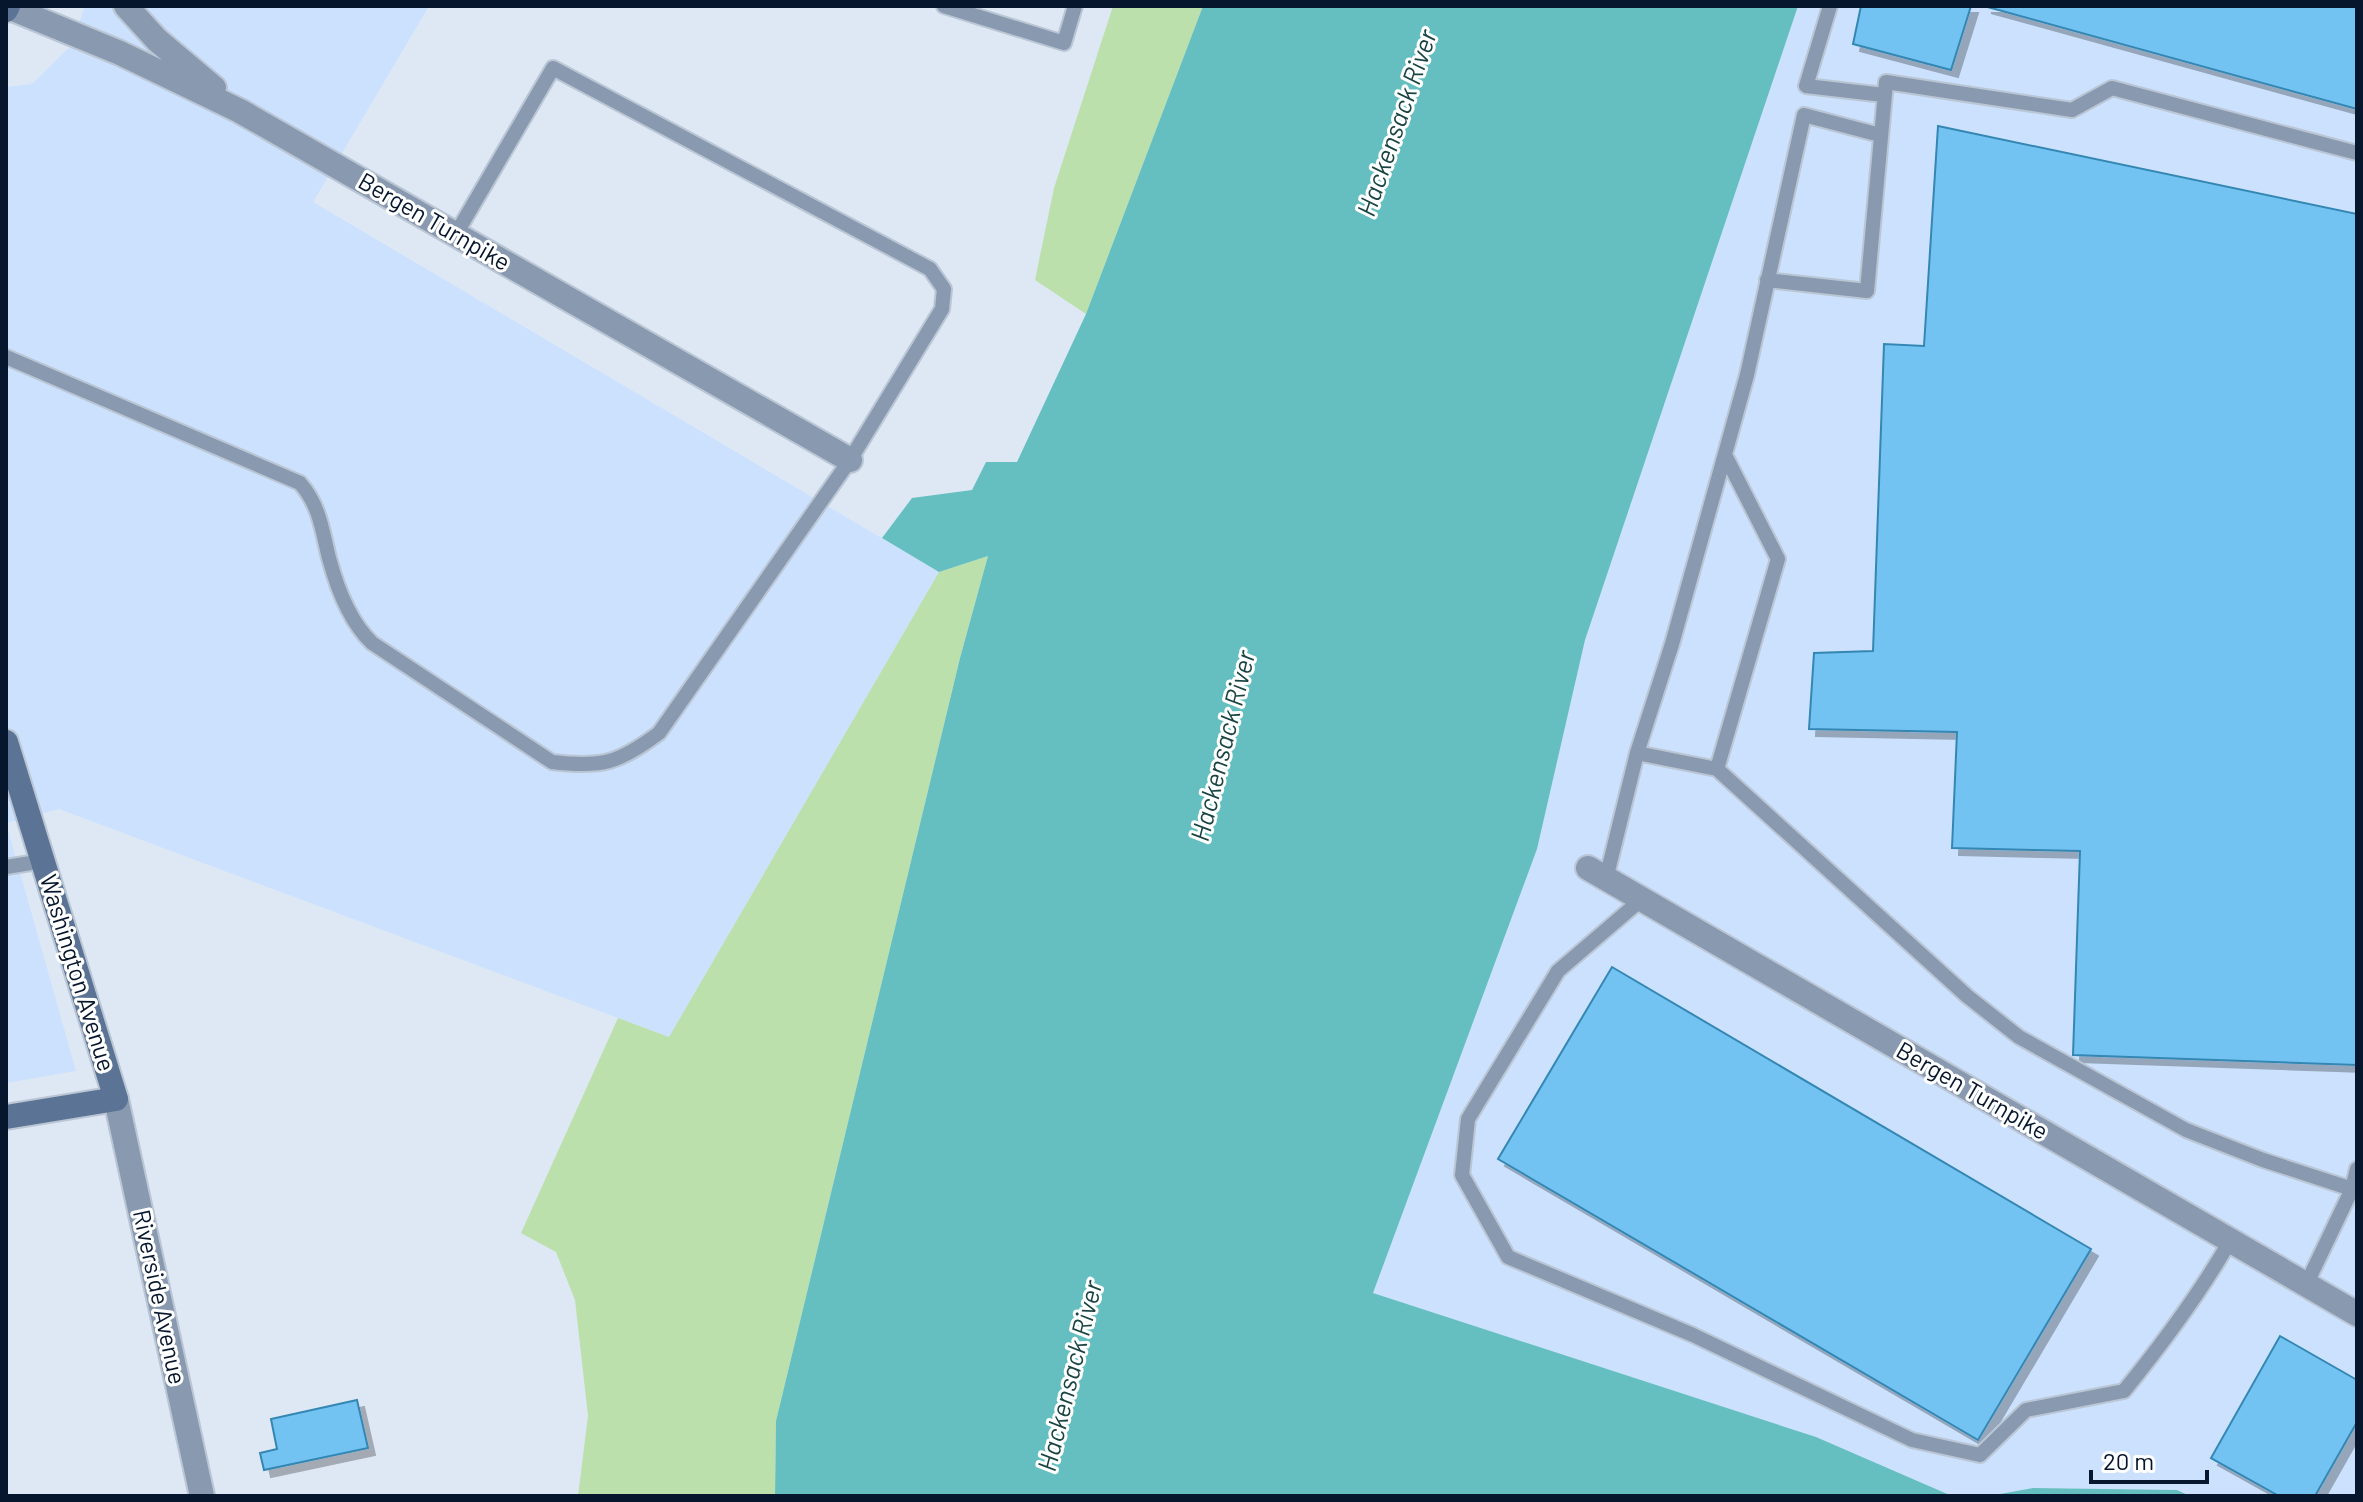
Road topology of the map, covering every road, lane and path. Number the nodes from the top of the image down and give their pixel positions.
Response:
1 (126, 6) edge
2 (944, 6) edge
3 (1075, 6) edge
4 (1830, 6) edge
5 (7, 7) edge
6 (1884, 95) junction
7 (240, 111) junction
8 (1880, 135) junction
9 (2357, 153) edge
10 (456, 234) junction
11 (1767, 280) junction
12 (6, 357) edge
13 (1725, 455) junction
14 (850, 460) junction
15 (6, 742) edge
16 (1637, 753) junction
17 (1717, 769) junction
18 (43, 861) junction
19 (6, 867) edge
20 (1597, 873) joint
21 (1642, 899) junction
22 (116, 1099) junction
23 (6, 1117) edge
24 (2357, 1169) edge
25 (2352, 1189) junction
26 (2230, 1241) junction
27 (2306, 1285) junction
28 (2357, 1314) edge
29 (202, 1496) edge

1 - 7 street
2 - 3 lane
4 - 6 lane
5 - 7 street, Bergen Turnpike
6 - 8 lane
6 - 9 lane
7 - 10 street, Bergen Turnpike
8 - 11 lane
8 - 11 lane
10 - 14 street, Bergen Turnpike
10 - 14 lane
11 - 13 lane
12 - 14 lane
13 - 16 lane
13 - 17 lane
15 - 18 street, Washington Avenue
16 - 17 lane
16 - 20 lane
17 - 25 lane
18 - 19 lane
18 - 22 street, Washington Avenue
20 - 21 street, Bergen Turnpike
21 - 26 street, Bergen Turnpike
21 - 26 lane
22 - 23 street, Washington Avenue
22 - 29 street, Riverside Avenue
24 - 25 lane
25 - 27 lane
26 - 27 street, Bergen Turnpike
27 - 28 street, Bergen Turnpike

